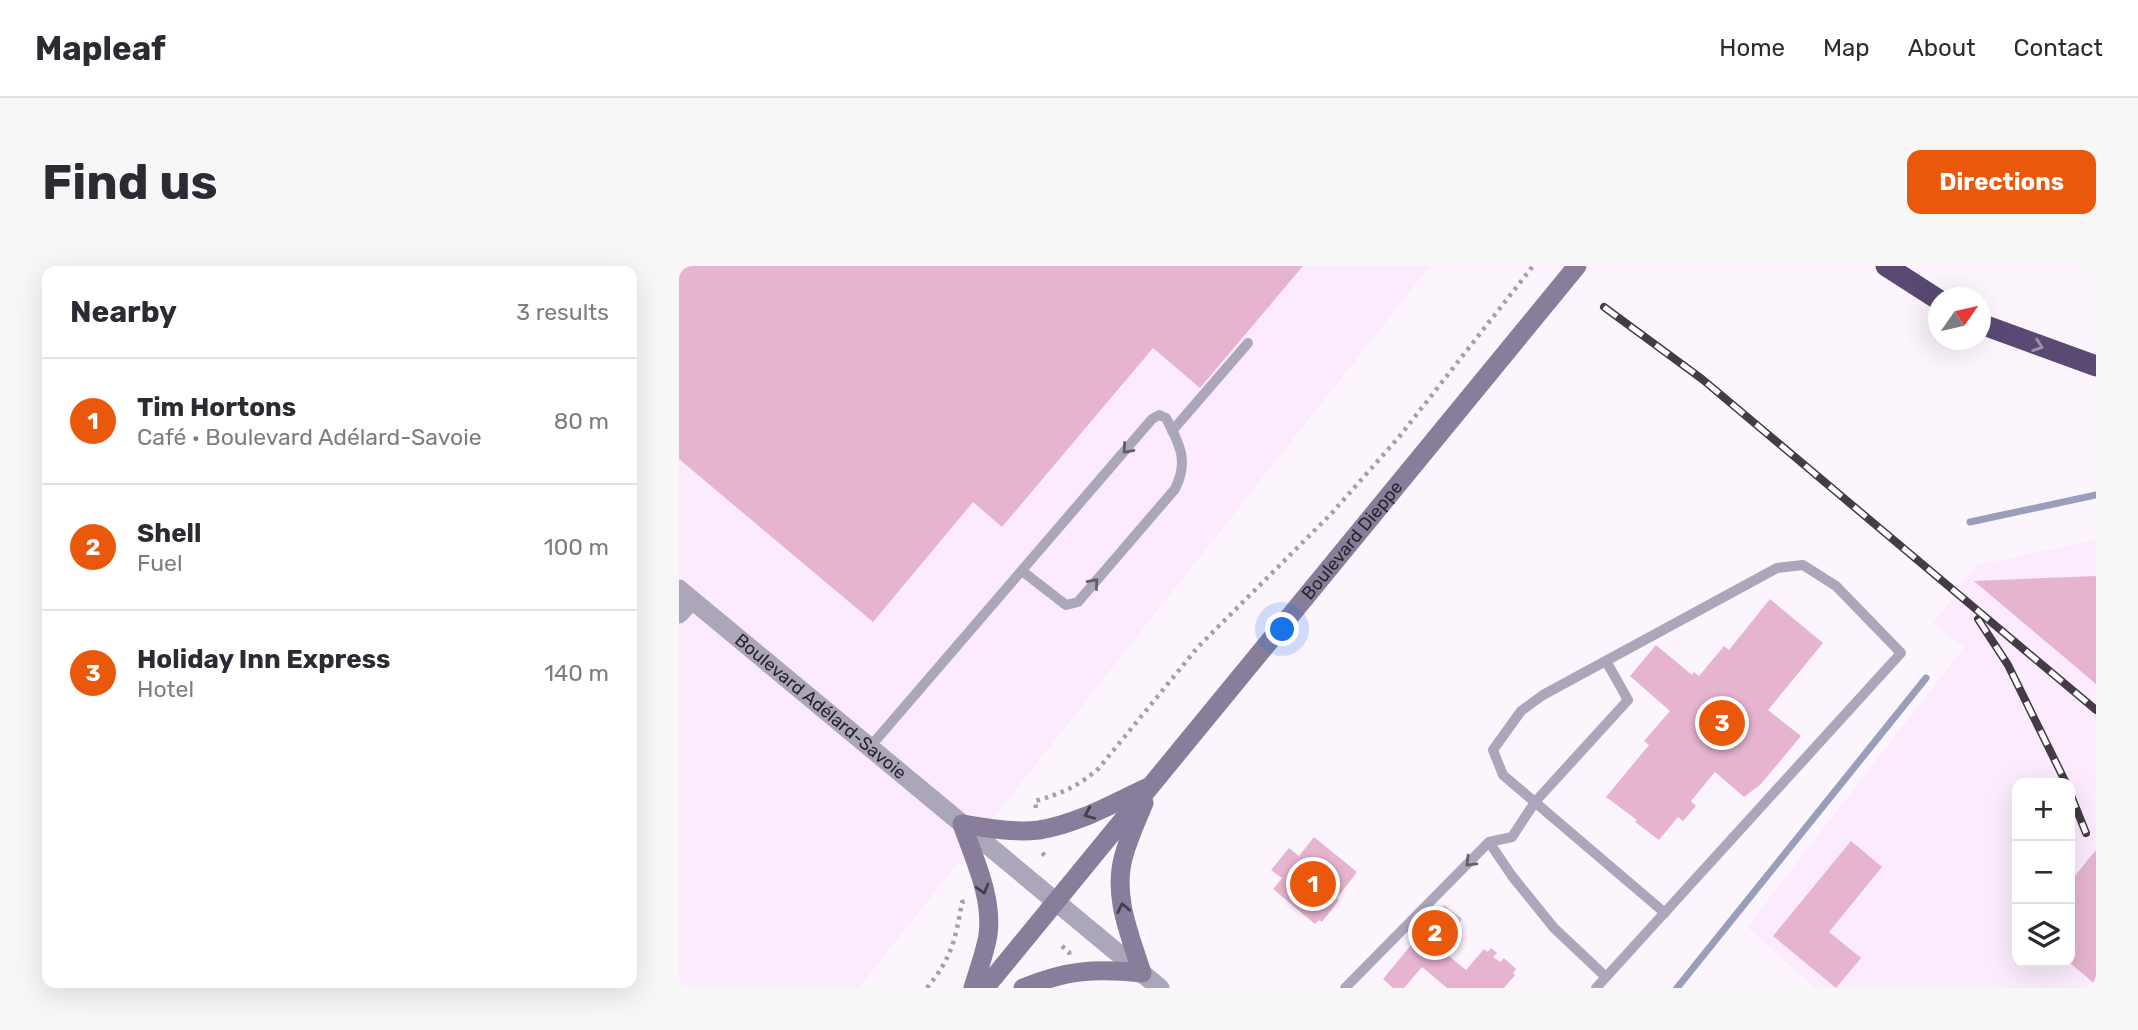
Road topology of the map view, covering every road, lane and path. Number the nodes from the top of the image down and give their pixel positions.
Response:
1 (1533, 266) edge
2 (1577, 266) edge
3 (1886, 266) edge
4 (1928, 293) edge
5 (1991, 328) edge
6 (1248, 343) dead end
7 (2096, 366) edge
8 (1173, 431) junction
9 (1022, 570) junction
10 (683, 601) edge
11 (1606, 661) junction
12 (870, 747) junction
13 (1150, 786) junction
14 (1535, 802) junction
15 (1036, 808) dead end
16 (962, 824) junction
17 (1489, 842) junction
18 (1041, 853) dead end
19 (1048, 858) dead end
20 (971, 900) dead end
21 (1056, 901) junction
22 (1665, 913) junction
23 (1074, 946) dead end
24 (1069, 952) dead end
25 (1142, 973) junction
26 (1606, 978) junction
27 (1357, 983) edge
28 (926, 988) edge
29 (973, 988) edge
30 (985, 988) edge
31 (1023, 988) edge
32 (1160, 988) edge
33 (1345, 988) edge
34 (1596, 988) edge

1 - 15 path
2 - 13 main road, Boulevard Dieppe
3 - 4 highway
5 -> 7 highway
6 - 8 lane
8 -> 9 lane
9 -> 8 lane
9 - 12 lane
10 - 12 street, Boulevard Adélard-Savoie
11 - 14 lane
11 - 14 lane
11 - 22 lane
12 - 16 street, Boulevard Adélard-Savoie
13 -> 16 main road
13 - 21 main road, Boulevard Dieppe
25 -> 13 main road
14 - 17 lane
14 - 22 lane
16 - 21 street, Boulevard Adélard-Savoie
16 -> 29 main road
17 - 26 lane
17 -> 27 lane
18 - 19 path
20 - 28 path
21 - 25 street, Boulevard Adélard-Savoie
21 - 30 main road
22 - 26 lane
23 - 24 path
25 - 31 main road
25 - 32 street
26 - 34 lane
27 - 33 lane

